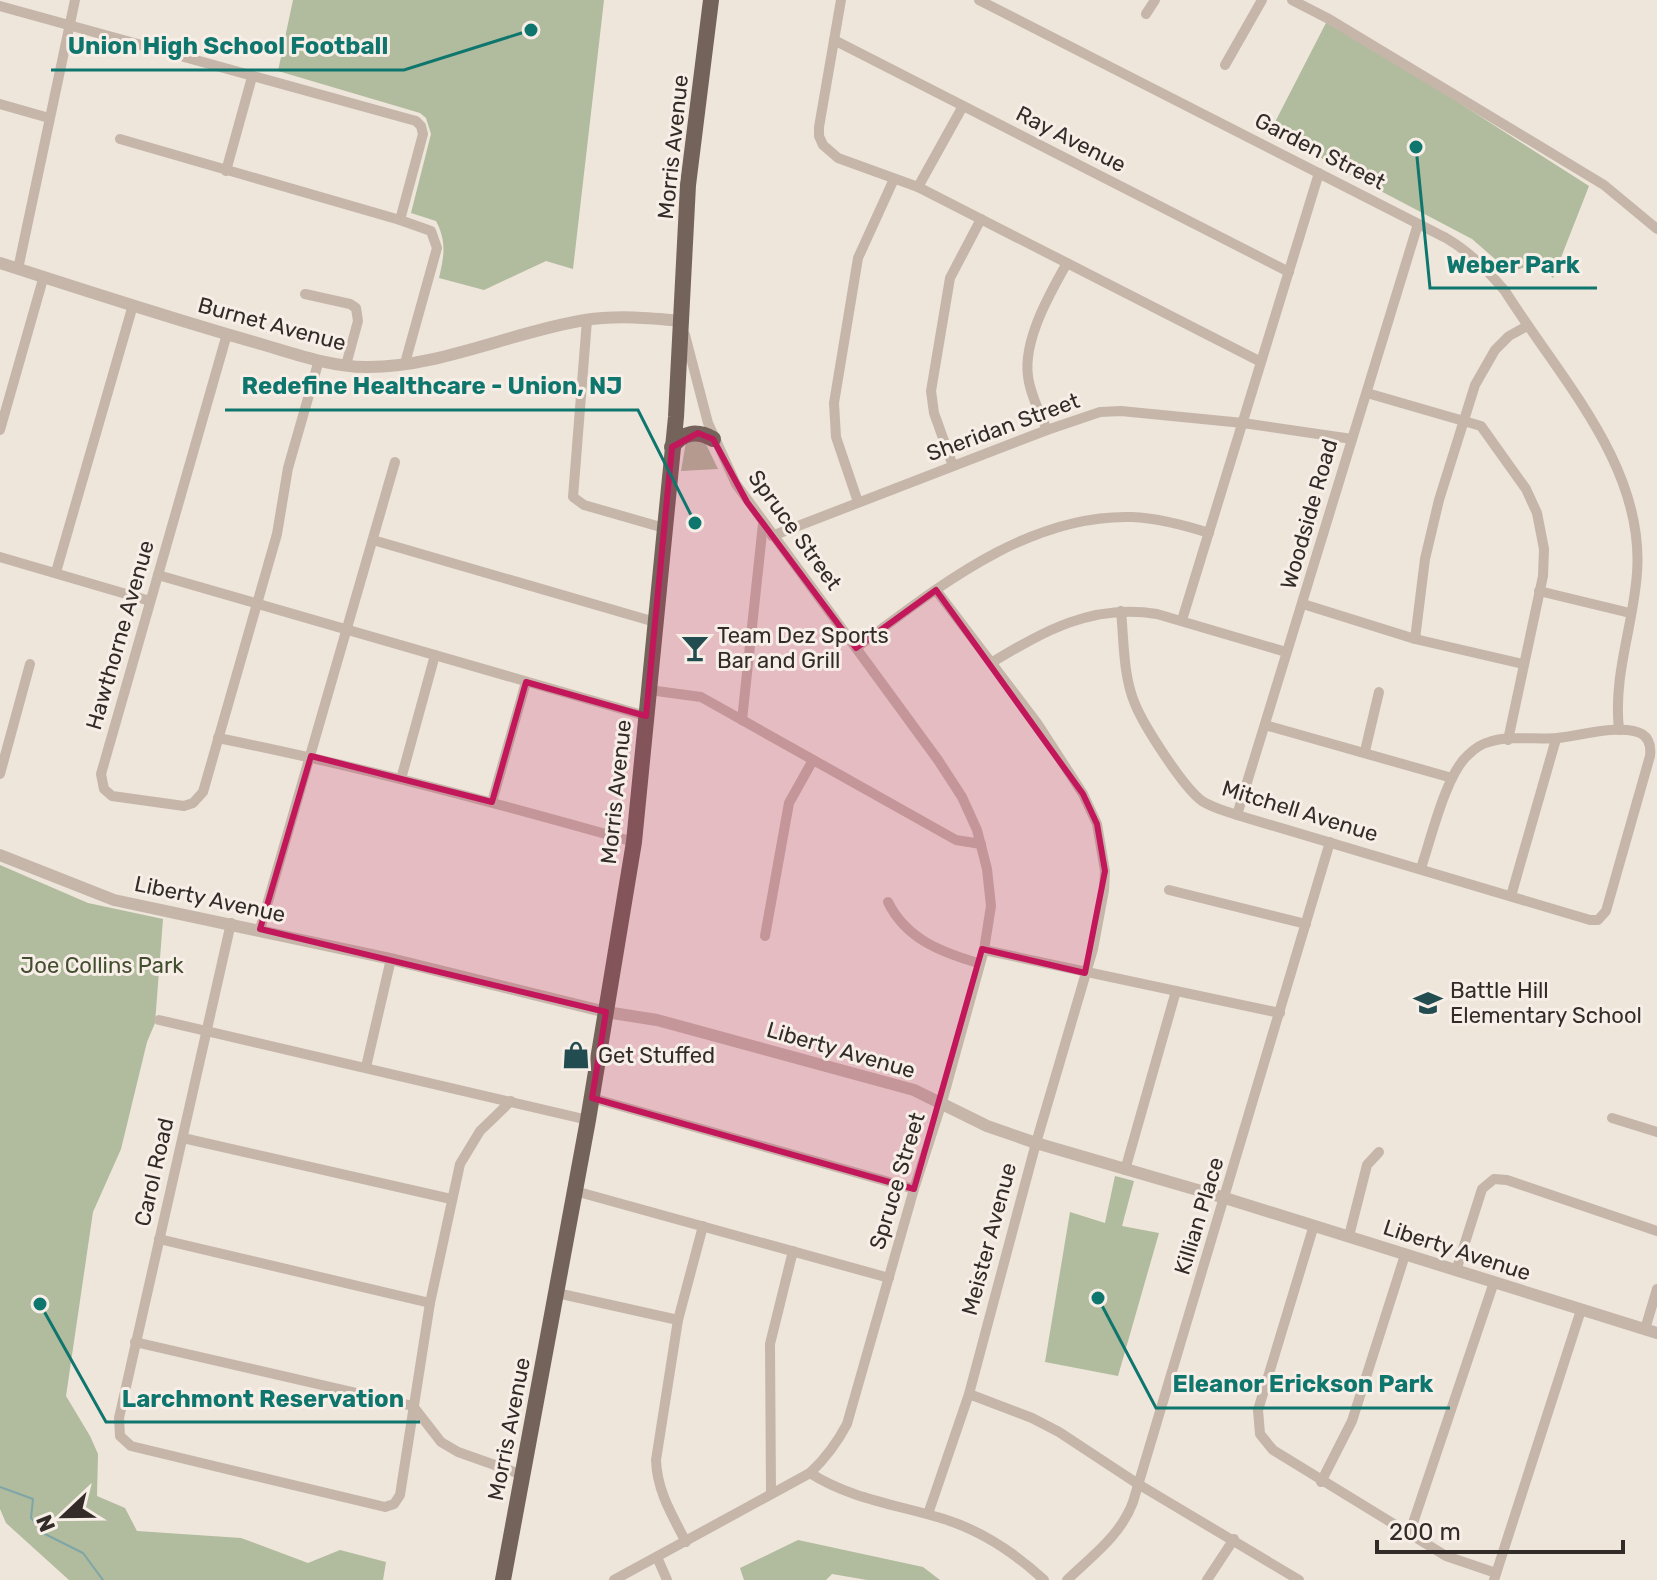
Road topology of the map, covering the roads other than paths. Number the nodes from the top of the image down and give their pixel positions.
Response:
1 (75, 0) edge
2 (711, 0) edge
3 (841, 0) edge
4 (979, 0) edge
5 (1155, 0) edge
6 (1262, 0) edge
7 (1292, 0) edge
8 (0, 6) edge
9 (1146, 14) dead end
10 (70, 26) junction
11 (834, 40) junction
12 (1225, 65) dead end
13 (252, 77) junction
14 (0, 104) edge
15 (963, 106) junction
16 (49, 118) junction
17 (120, 139) dead end
18 (226, 171) junction
19 (1319, 173) junction
20 (894, 179) junction
21 (918, 187) junction
22 (981, 219) junction
23 (400, 220) junction
24 (1418, 224) junction
25 (1657, 229) edge
26 (0, 263) edge
27 (1067, 263) junction
28 (18, 269) junction
29 (1289, 272) junction
30 (43, 279) junction
31 (305, 294) dead end
32 (133, 305) junction
33 (587, 320) junction
34 (682, 321) junction
35 (1527, 326) junction
36 (227, 334) junction
37 (319, 360) junction
38 (1261, 362) junction
39 (405, 363) junction
40 (346, 365) junction
41 (1367, 393) junction
42 (1464, 421) junction
43 (1243, 423) junction
44 (0, 430) edge
45 (1047, 430) junction
46 (713, 439) junction
47 (1352, 439) junction
48 (672, 447) junction
49 (395, 462) dead end
50 (953, 466) junction
51 (858, 502) junction
52 (763, 524) junction
53 (664, 528) junction
54 (1209, 533) junction
55 (772, 536) junction
56 (373, 540) junction
57 (0, 557) edge
58 (56, 572) junction
59 (158, 575) junction
60 (936, 590) junction
61 (1539, 591) junction
62 (150, 601) junction
63 (1303, 604) junction
64 (256, 605) junction
65 (1121, 611) junction
66 (1630, 613) junction
67 (1182, 620) junction
68 (655, 622) junction
69 (347, 630) junction
70 (1415, 639) junction
71 (856, 648) junction
72 (1286, 652) junction
73 (435, 655) junction
74 (991, 663) junction
75 (30, 664) dead end
76 (1523, 664) junction
77 (526, 682) junction
78 (649, 690) junction
79 (1379, 692) dead end
80 (646, 716) junction
81 (742, 720) junction
82 (1265, 725) junction
83 (1619, 730) junction
84 (218, 738) junction
85 (1556, 739) junction
86 (1508, 740) junction
87 (1365, 751) junction
88 (311, 756) junction
89 (813, 760) junction
90 (0, 774) edge
91 (1452, 778) junction
92 (401, 779) junction
93 (492, 802) junction
94 (1237, 815) junction
95 (634, 842) junction
96 (1330, 842) junction
97 (981, 844) junction
98 (0, 855) edge
99 (1421, 868) junction
100 (1169, 890) dead end
101 (1511, 896) junction
102 (888, 902) dead end
103 (231, 923) junction
104 (1306, 924) junction
105 (260, 929) junction
106 (765, 936) dead end
107 (984, 950) junction
108 (391, 959) junction
109 (978, 963) junction
110 (1085, 973) junction
111 (1176, 991) junction
112 (606, 1012) junction
113 (1280, 1013) junction
114 (159, 1020) dead end
115 (207, 1031) junction
116 (366, 1067) junction
117 (592, 1098) junction
118 (511, 1101) junction
119 (942, 1102) junction
120 (1612, 1118) dead end
121 (588, 1120) junction
122 (1657, 1132) edge
123 (183, 1138) junction
124 (1036, 1143) junction
125 (1379, 1152) dead end
126 (1125, 1170) junction
127 (914, 1189) junction
128 (575, 1191) junction
129 (1225, 1198) junction
130 (451, 1199) junction
131 (1314, 1225) junction
132 (703, 1226) junction
133 (1657, 1231) edge
134 (1349, 1236) junction
135 (159, 1239) junction
136 (793, 1251) junction
137 (1405, 1255) junction
138 (1456, 1271) junction
139 (889, 1278) junction
140 (1494, 1282) junction
141 (1657, 1289) edge
142 (557, 1293) junction
143 (430, 1303) junction
144 (1581, 1310) junction
145 (678, 1320) junction
146 (1651, 1331) edge
147 (135, 1342) junction
148 (969, 1394) junction
149 (413, 1406) junction
150 (810, 1473) junction
151 (523, 1475) junction
152 (1321, 1482) junction
153 (1138, 1484) junction
154 (771, 1493) junction
155 (928, 1514) junction
156 (1409, 1535) junction
157 (1234, 1539) junction
158 (686, 1542) junction
159 (657, 1557) junction
160 (1495, 1577) edge
161 (503, 1580) edge
162 (614, 1580) edge
163 (667, 1580) edge
164 (1044, 1580) edge
165 (1067, 1580) edge
166 (1207, 1580) edge
167 (1299, 1580) edge

1 - 10 street
2 - 34 main road, Morris Avenue
3 - 11 street
4 - 19 street, Garden Street
5 - 9 street
6 - 12 street
7 - 25 street
8 - 10 street
10 - 13 street
10 - 16 street
11 - 15 street, Ray Avenue
11 - 20 street
13 - 18 street
13 - 23 street
14 - 16 street
15 - 21 street
15 - 29 street, Ray Avenue
16 - 28 street
17 - 18 street
18 - 23 street
19 - 24 street, Garden Street
19 - 29 street
20 - 21 street
20 - 51 street
21 - 22 street
22 - 27 street
22 - 50 street
23 - 39 street
24 - 35 street, Garden Street
24 - 41 street, Woodside Road
26 - 28 street, Burnet Avenue
27 - 38 street
27 - 45 street
28 - 30 street, Burnet Avenue
29 - 38 street
30 - 32 street, Burnet Avenue
30 - 44 street
31 - 40 street
32 - 36 street, Burnet Avenue
32 - 58 street
33 - 34 street, Burnet Avenue
33 - 39 street, Burnet Avenue
33 - 53 street
34 - 46 street, Spruce Street
34 - 48 main road, Morris Avenue
35 - 42 street
35 - 66 street, Garden Street
36 - 37 street, Burnet Avenue
36 - 59 street, Hawthorne Avenue
37 - 40 street, Burnet Avenue
37 - 64 street
38 - 43 street
39 - 40 street, Burnet Avenue
41 - 42 street
41 - 47 street, Woodside Road
42 - 61 street
42 - 70 street
43 - 45 street, Sheridan Street
43 - 47 street, Sheridan Street
43 - 54 street
45 - 50 street, Sheridan Street
46 - 48 main road
46 - 52 street, Spruce Street
47 - 63 street, Woodside Road
48 - 53 main road, Morris Avenue
49 - 56 street
50 - 51 street, Sheridan Street
51 - 55 street, Sheridan Street
52 - 55 street, Spruce Street
52 - 81 street
53 - 68 main road, Morris Avenue
54 - 60 street
54 - 67 street
55 - 71 street, Spruce Street
56 - 68 street
56 - 69 street
57 - 58 street
58 - 62 street
59 - 62 street, Hawthorne Avenue
59 - 64 street
60 - 71 street
60 - 74 street, Meister Avenue
61 - 66 street
61 - 76 street
62 - 84 street, Hawthorne Avenue
63 - 70 street
63 - 72 street, Woodside Road
64 - 69 street
64 - 84 street
65 - 67 street
65 - 74 street
65 - 94 street, Mitchell Avenue
66 - 83 street, Garden Street
67 - 72 street
68 - 78 main road, Morris Avenue
69 - 73 street
69 - 88 street
70 - 76 street
71 - 97 street, Spruce Street
72 - 82 street, Woodside Road
73 - 77 street
73 - 92 street
74 - 110 street, Meister Avenue
75 - 90 street
76 - 86 street
77 - 80 street
77 - 93 street
78 - 80 main road, Morris Avenue
78 - 81 street
79 - 87 street
80 - 95 main road, Morris Avenue
81 - 89 street
82 - 87 street
82 - 94 street, Woodside Road
83 - 85 street
83 - 101 street, Mitchell Avenue
84 - 88 street
85 - 86 street
85 - 101 street
86 - 91 street
87 - 91 street
88 - 92 street
88 - 105 street
89 - 97 street
89 - 106 street
91 - 99 street
92 - 93 street
93 - 95 street
94 - 96 street, Mitchell Avenue
95 - 112 main road, Morris Avenue
96 - 99 street, Mitchell Avenue
96 - 104 street, Killian Place
97 - 107 street, Spruce Street
98 - 103 street, Liberty Avenue
99 - 101 street, Mitchell Avenue
100 - 104 street
102 - 109 street
103 - 105 street, Liberty Avenue
103 - 115 street, Carol Road
104 - 113 street, Killian Place
105 - 108 street, Liberty Avenue
107 - 109 street, Spruce Street
107 - 110 street
108 - 112 street, Liberty Avenue
108 - 116 street
109 - 119 street, Spruce Street
110 - 111 street
110 - 124 street, Meister Avenue
111 - 113 street
111 - 126 street
112 - 117 main road, Morris Avenue
112 - 119 street, Liberty Avenue
113 - 129 street, Killian Place
114 - 115 street
115 - 116 street
115 - 123 street, Carol Road
116 - 118 street
117 - 121 main road, Morris Avenue
117 - 127 street
118 - 121 street
118 - 130 street
119 - 124 street, Liberty Avenue
119 - 127 street, Spruce Street
120 - 122 street
121 - 128 main road, Morris Avenue
123 - 130 street
123 - 135 street, Carol Road
124 - 126 street, Liberty Avenue
124 - 148 street, Meister Avenue
125 - 134 street
126 - 129 street, Liberty Avenue
127 - 139 street, Spruce Street
128 - 132 street
128 - 142 main road, Morris Avenue
129 - 131 street, Liberty Avenue
129 - 153 street, Killian Place
130 - 143 street
131 - 134 street, Liberty Avenue
131 - 152 street
132 - 136 street
132 - 145 street
133 - 138 street
134 - 137 street, Liberty Avenue
135 - 143 street
135 - 147 street, Carol Road
136 - 139 street
136 - 154 street
137 - 138 street, Liberty Avenue
137 - 152 street
138 - 140 street, Liberty Avenue
139 - 150 street, Spruce Street
140 - 144 street, Liberty Avenue
140 - 156 street
141 - 146 street
142 - 145 street
142 - 151 main road, Morris Avenue
143 - 149 street
144 - 146 street, Liberty Avenue
144 - 160 street
145 - 158 street
147 - 149 street
147 - 149 street, Carol Road
148 - 153 street
148 - 155 street, Meister Avenue
149 - 151 street
150 - 154 street, Spruce Street
150 - 155 street
151 - 161 main road, Morris Avenue
152 - 156 street
153 - 157 street
153 - 165 street, Killian Place
154 - 158 street, Spruce Street
155 - 164 street
156 - 160 street
157 - 166 street
157 - 167 street
158 - 159 street, Spruce Street
159 - 162 street, Spruce Street
159 - 163 street

